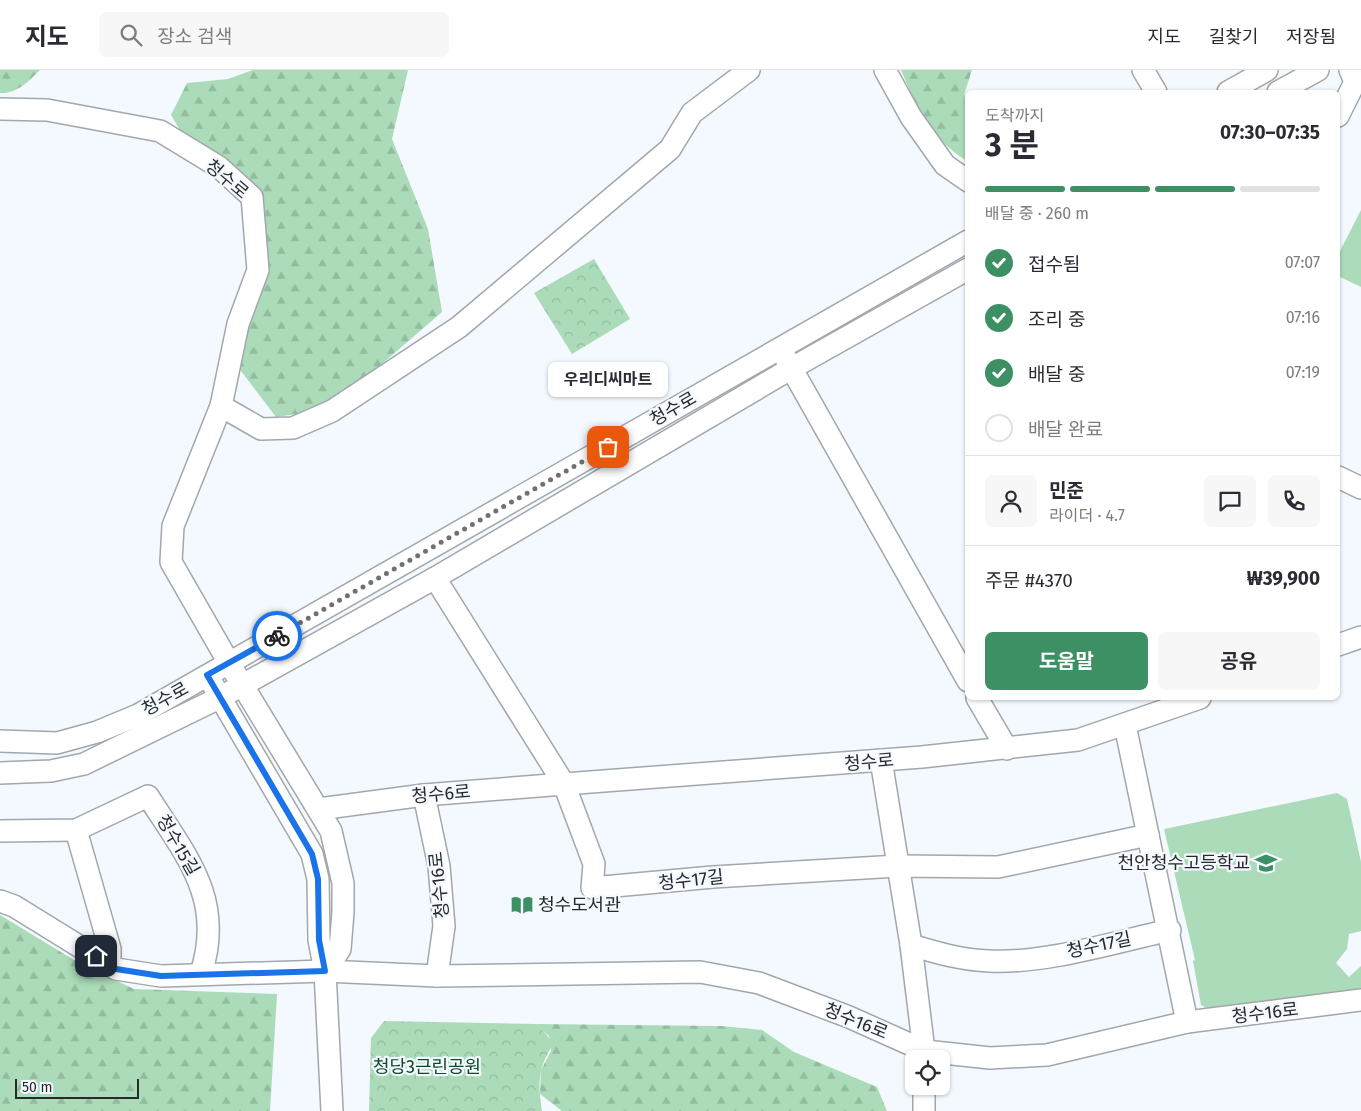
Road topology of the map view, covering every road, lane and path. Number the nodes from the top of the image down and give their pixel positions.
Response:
1 (749, 70) edge
2 (885, 70) edge
3 (1143, 70) edge
4 (1267, 70) edge
5 (1318, 70) edge
6 (1350, 70) edge
7 (730, 77) edge
8 (1155, 90) edge
9 (1232, 90) edge
10 (1282, 90) edge
11 (0, 109) edge
12 (1340, 112) edge
13 (965, 179) edge
14 (965, 243) edge
15 (965, 271) edge
16 (780, 348) junction
17 (792, 368) junction
18 (220, 406) junction
19 (1340, 478) edge
20 (1361, 488) edge
21 (434, 578) junction
22 (213, 636) junction
23 (1361, 637) edge
24 (1340, 644) edge
25 (229, 663) junction
26 (207, 675) junction
27 (965, 676) edge
28 (242, 685) junction
29 (221, 697) junction
30 (978, 700) edge
31 (1194, 700) edge
32 (1125, 725) junction
33 (0, 741) edge
34 (1006, 748) junction
35 (881, 760) junction
36 (0, 774) edge
37 (564, 784) junction
38 (424, 795) junction
39 (318, 809) junction
40 (76, 830) junction
41 (0, 831) edge
42 (1148, 835) junction
43 (898, 866) junction
44 (0, 900) edge
45 (1170, 930) junction
46 (911, 945) junction
47 (110, 965) junction
48 (325, 971) junction
49 (201, 974) junction
50 (437, 976) junction
51 (1361, 1000) edge
52 (1187, 1022) junction
53 (915, 1050) edge
54 (924, 1050) edge
55 (950, 1056) edge
56 (924, 1095) edge
57 (332, 1111) edge
58 (924, 1111) edge

1 - 7 street
2 - 13 street
3 - 8 street
4 - 9 street
5 - 10 street
6 - 12 street
7 - 18 street
11 - 18 street, 청수로
14 - 16 street, 청수로
15 - 17 street, 청수로
16 - 17 street
16 - 25 street, 청수로
17 - 21 street, 청수로
17 - 27 street
18 - 22 street, 청수로
19 - 20 street
21 - 28 street, 청수로
21 - 37 street
22 - 25 street, 청수로
22 - 26 street
23 - 24 street
25 - 26 street, 청수로
25 - 28 street
26 - 29 street
26 - 33 street, 청수로
28 - 29 street, 청수로
28 - 39 street
29 - 36 street, 청수로
29 - 48 street
30 - 34 street
31 - 32 street, 청수로
32 - 34 street, 청수로
32 - 42 street
34 - 35 street, 청수로
35 - 37 street, 청수로
35 - 43 street
37 - 38 street, 청수6로
37 - 43 street, 청수17길
38 - 39 street, 청수6로
38 - 50 street, 청수16로
39 - 48 street
40 - 41 street, 청수15길
40 - 47 street
40 - 49 street, 청수15길
42 - 43 street, 청수17길
42 - 45 street
43 - 46 street
44 - 47 street
45 - 46 street, 청수17길
45 - 52 street
46 - 54 street
47 - 49 street
48 - 49 street
48 - 50 street, 청수16로
48 - 57 street
50 - 53 street, 청수16로
51 - 52 street, 청수16로
52 - 55 street, 청수16로
56 - 58 street

